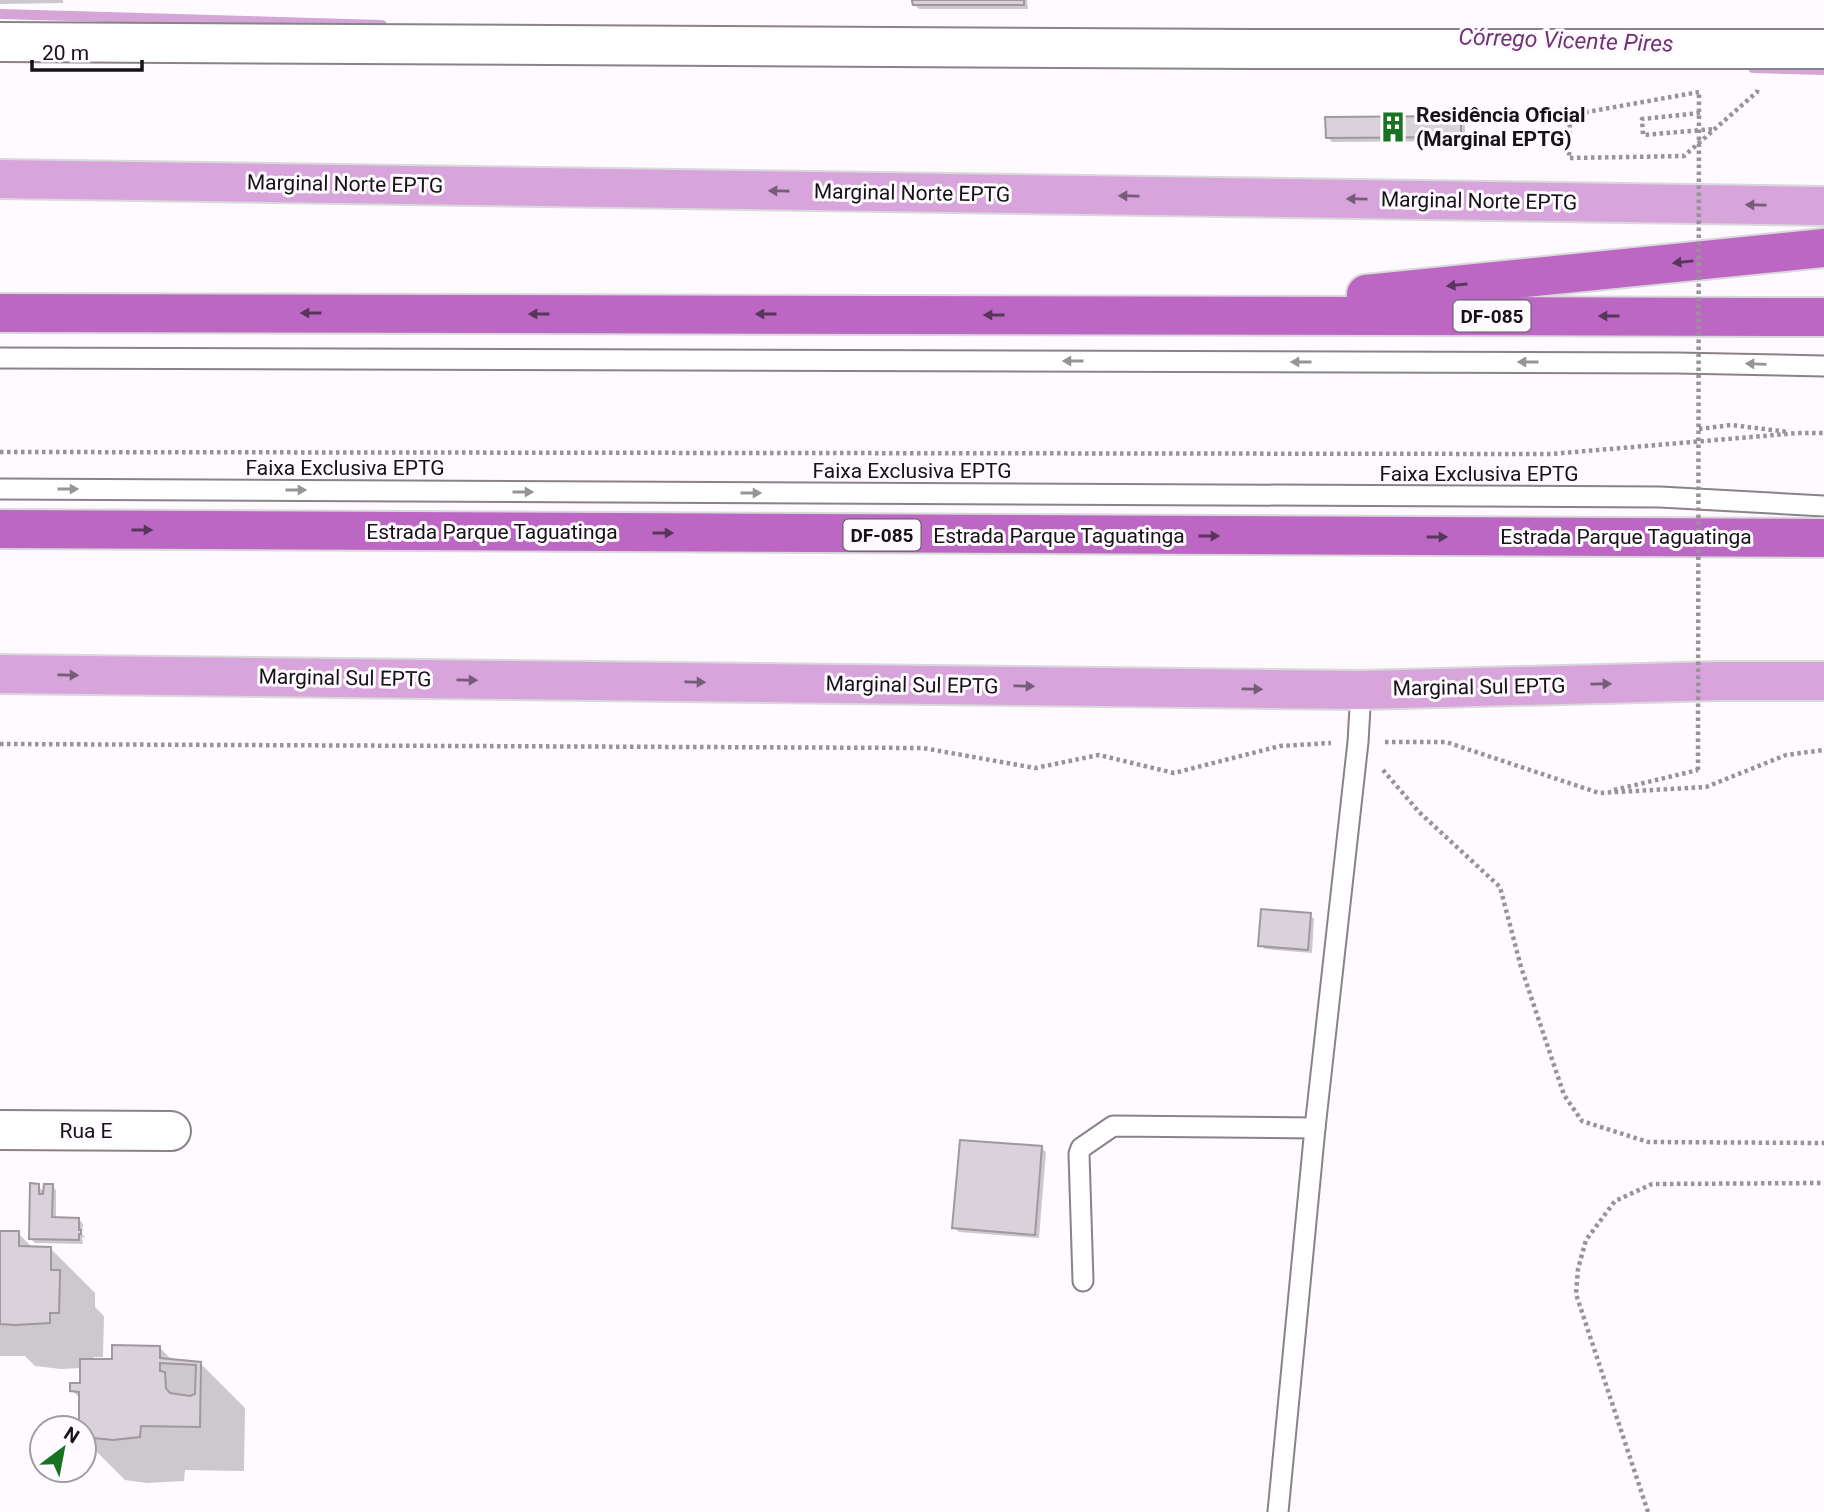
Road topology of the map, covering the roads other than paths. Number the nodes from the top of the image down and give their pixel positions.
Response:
1 (0, 42) edge
2 (1824, 49) edge
3 (0, 179) edge
4 (1824, 206) edge
5 (1824, 248) edge
6 (0, 313) edge
7 (1160, 315) junction
8 (1824, 317) edge
9 (0, 358) edge
10 (1824, 366) edge
11 (0, 489) edge
12 (1824, 506) edge
13 (0, 529) edge
14 (1765, 538) junction
15 (1824, 538) edge
16 (1824, 551) edge
17 (0, 674) edge
18 (1824, 681) edge
19 (1362, 690) junction
20 (1315, 1128) junction
21 (0, 1130) edge
22 (172, 1131) dead end
23 (1083, 1281) dead end
24 (1278, 1512) edge

1 - 2 street
4 -> 3 main road, Marginal Norte EPTG
5 -> 7 highway
7 -> 6 highway, DF-085
8 -> 7 highway, DF-085
10 -> 9 lane
11 -> 12 lane, Faixa Exclusiva EPTG
13 -> 14 highway, Estrada Parque Taguatinga / DF-085
14 - 15 highway, Estrada Parque Taguatinga / DF-085
14 - 16 highway
17 -> 19 main road, Marginal Sul EPTG
19 -> 18 main road, Marginal Sul EPTG
19 - 20 lane
20 - 23 lane
20 - 24 lane
21 - 22 street, Rua E

